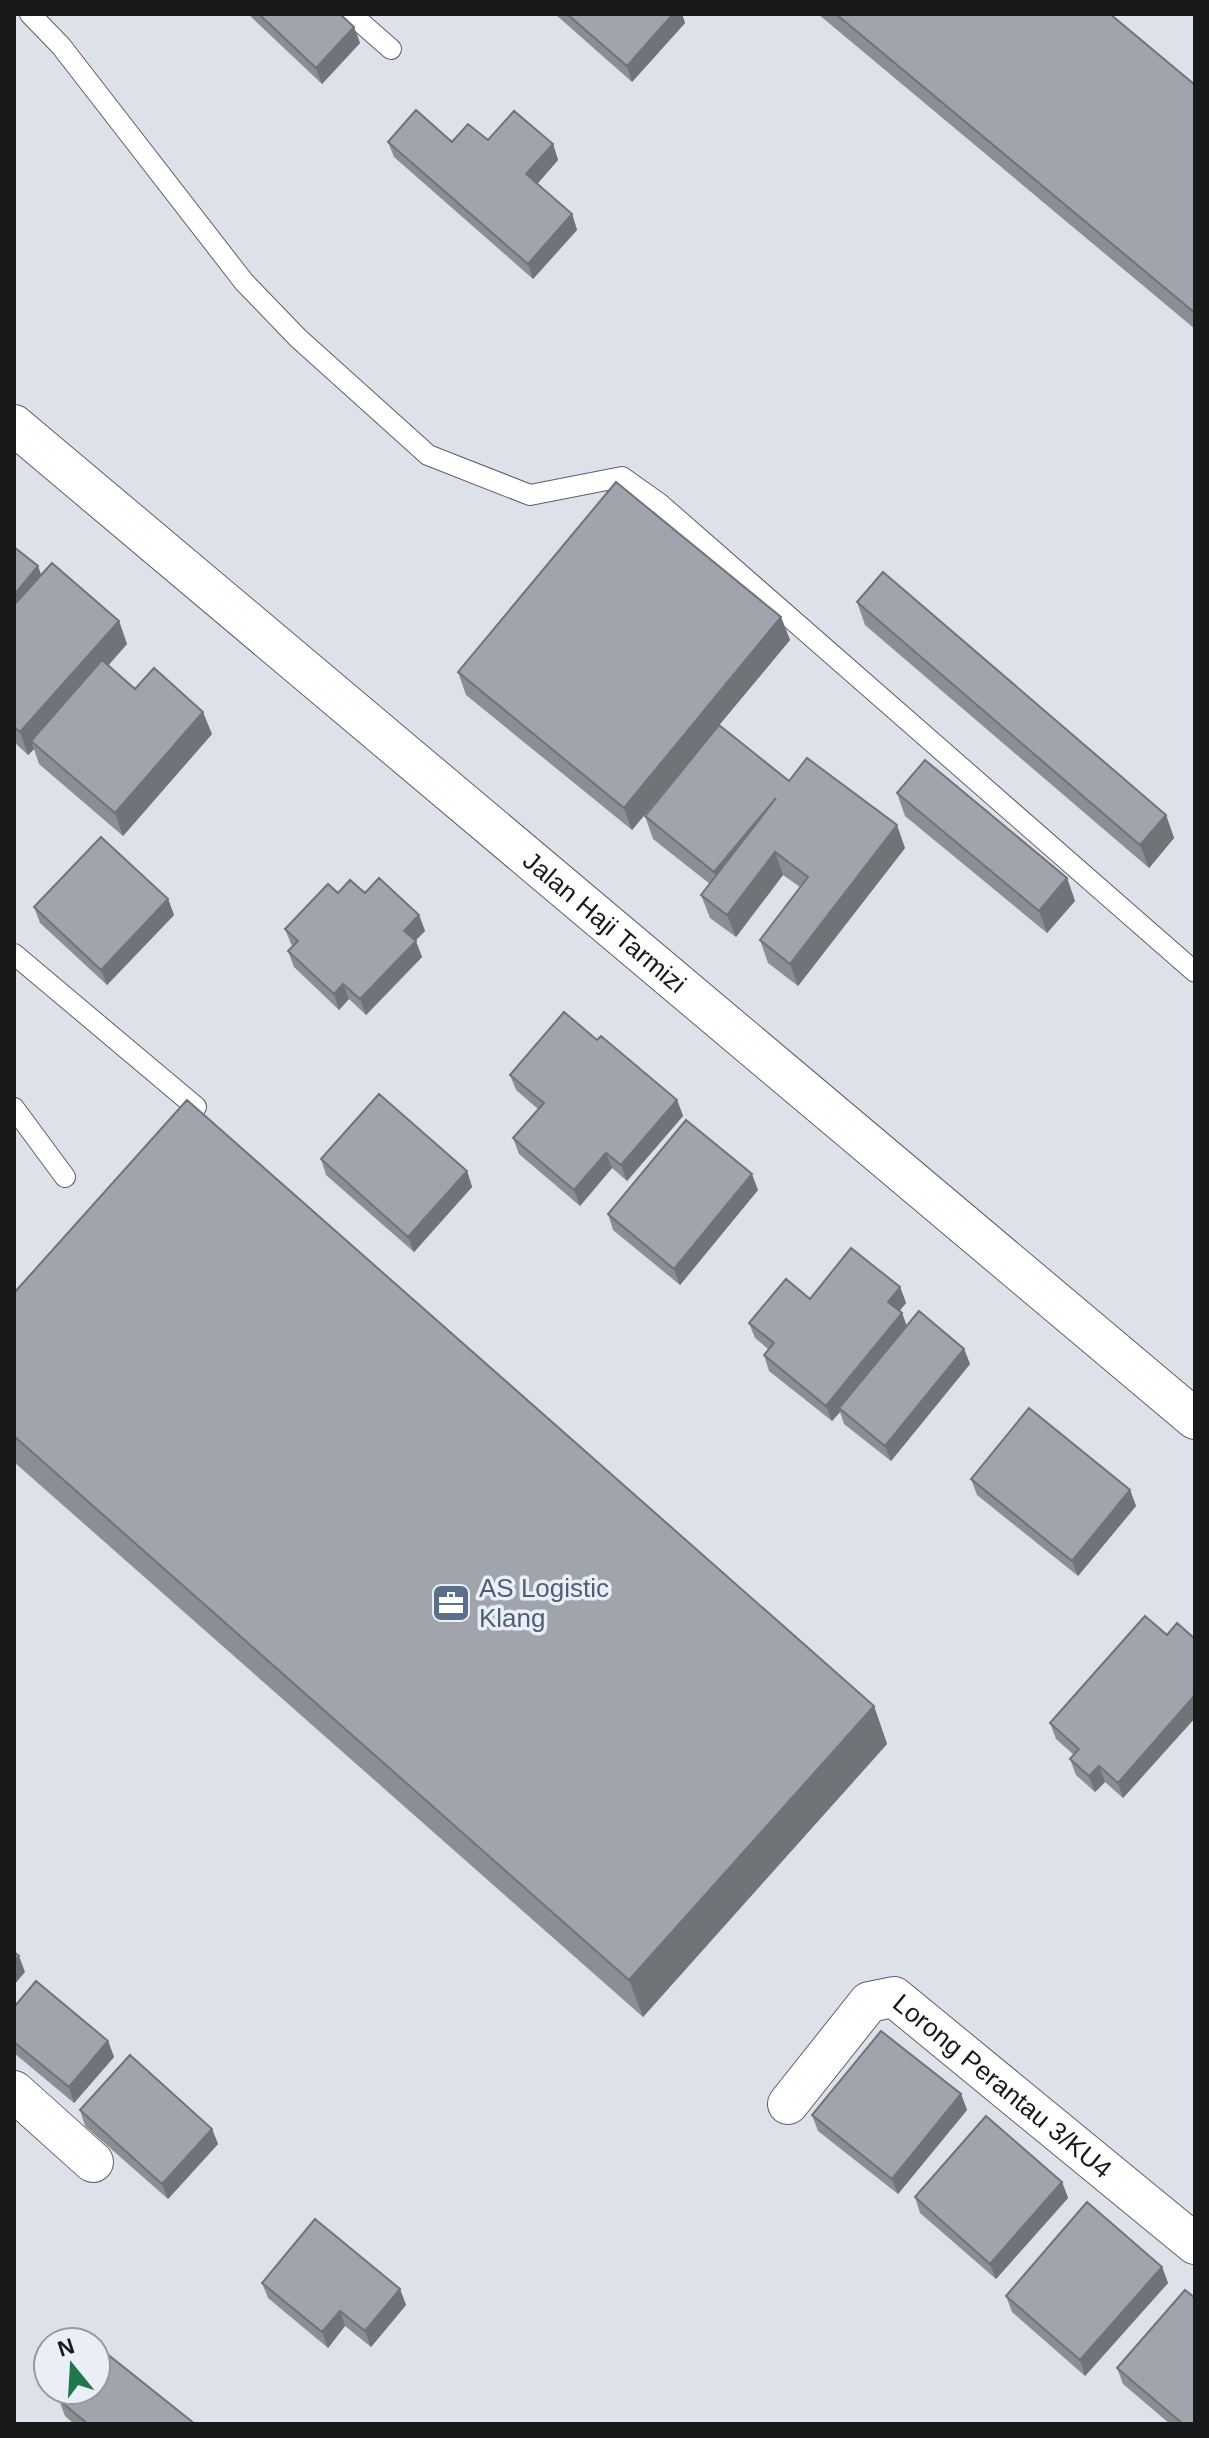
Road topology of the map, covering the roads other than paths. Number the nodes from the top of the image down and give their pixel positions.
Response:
1 (351, 14) edge
2 (35, 18) edge
3 (391, 49) dead end
4 (14, 425) edge
5 (14, 954) edge
6 (1195, 972) edge
7 (196, 1107) edge
8 (14, 1108) edge
9 (65, 1177) dead end
10 (1195, 1419) edge
11 (14, 2091) edge
12 (788, 2104) dead end
13 (93, 2162) dead end
14 (1195, 2244) edge

1 - 3 lane
2 - 6 lane
4 - 10 street, Jalan Haji Tarmizi
5 - 7 lane
8 - 9 lane
11 - 13 street
12 - 14 street, Lorong Perantau 3/KU4

